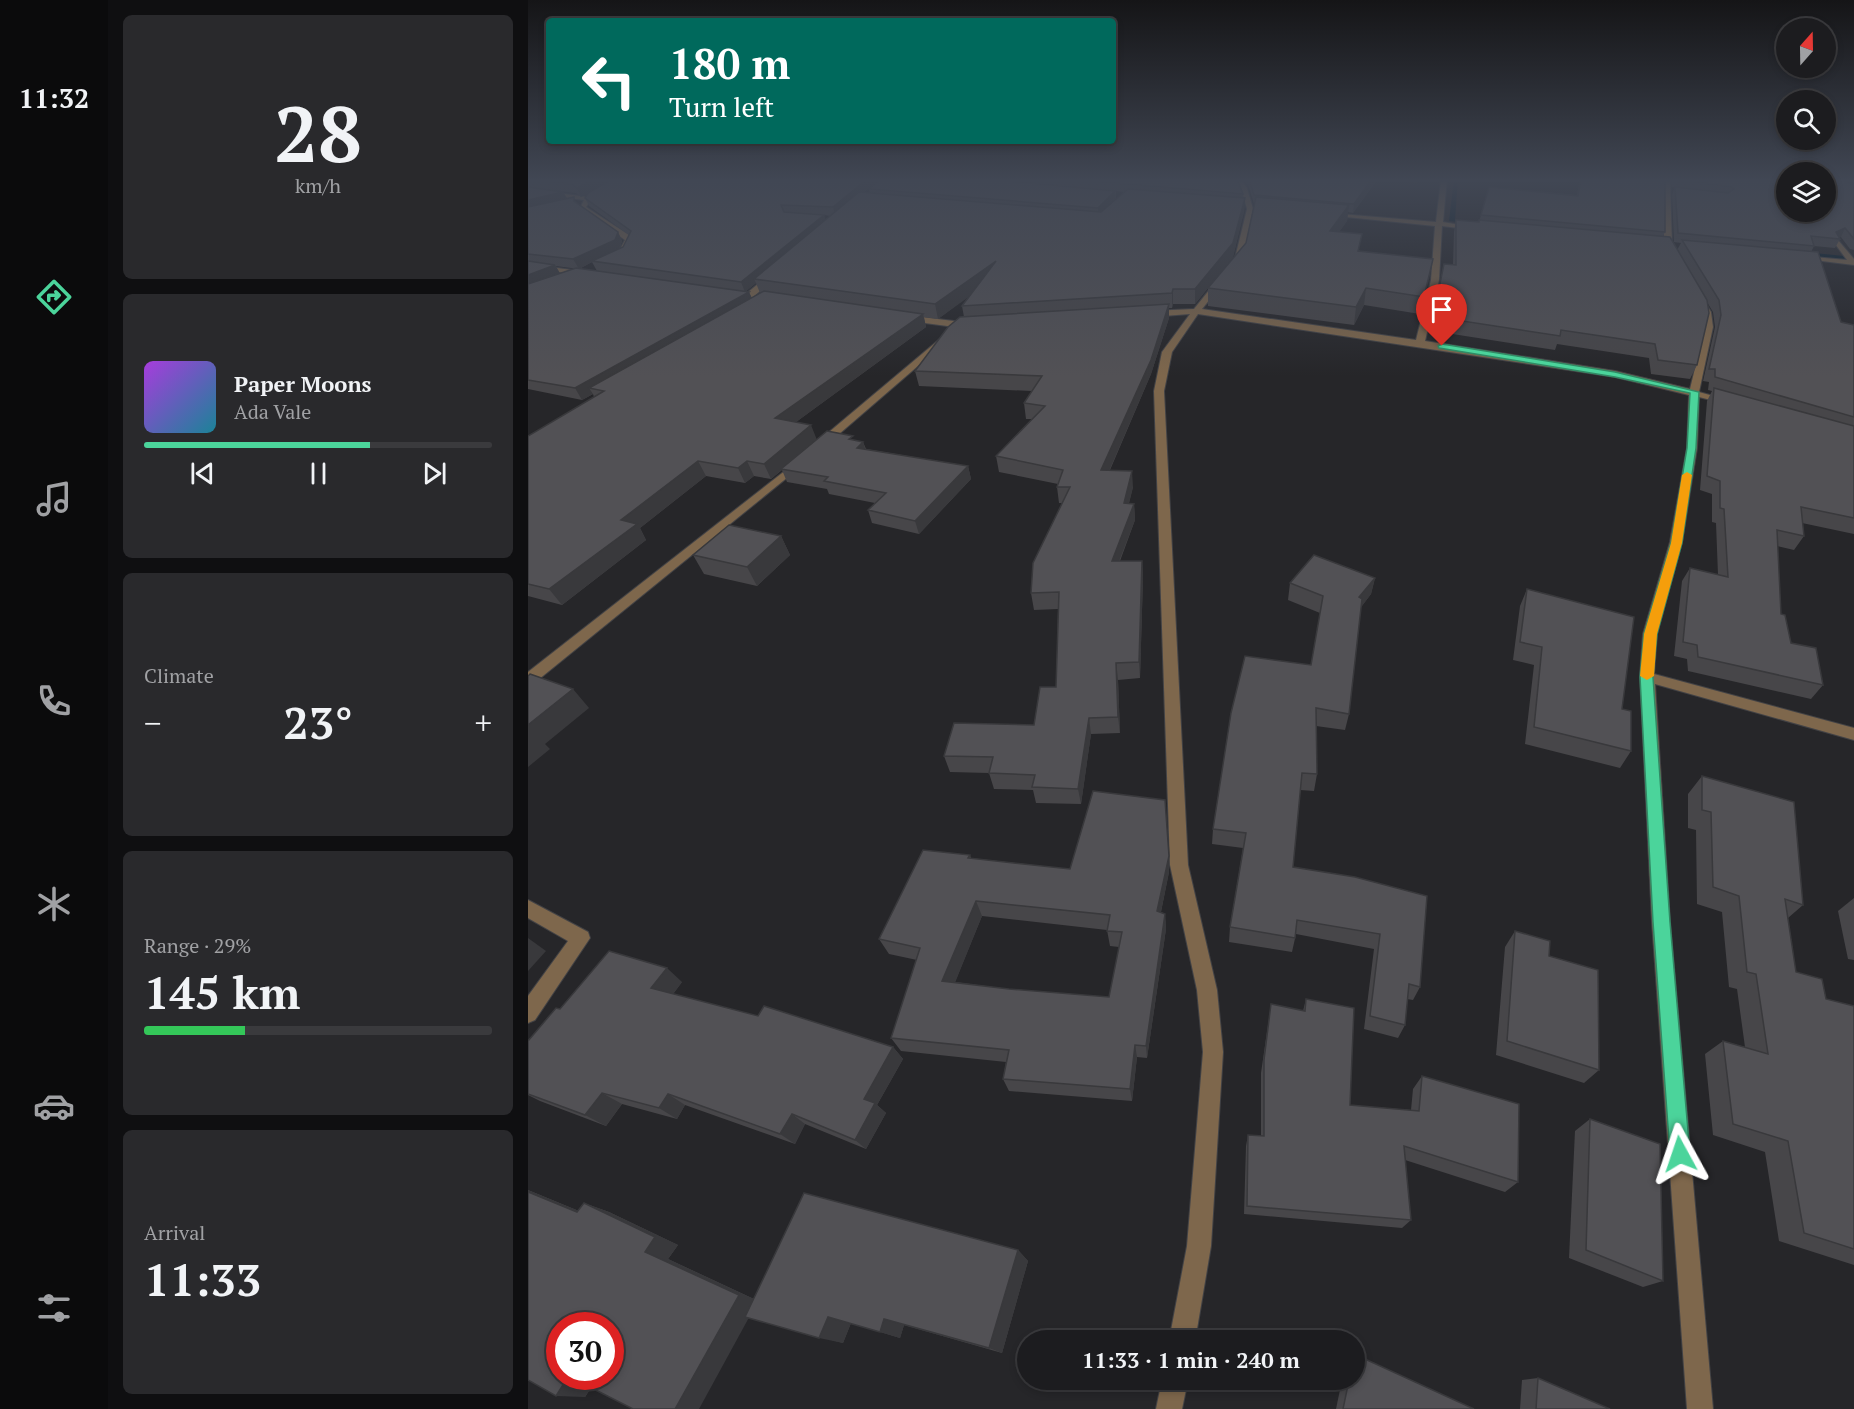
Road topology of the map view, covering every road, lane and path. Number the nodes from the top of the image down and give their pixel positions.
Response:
1 (627, 245) edge
2 (1242, 245) edge
3 (1438, 245) edge
4 (1670, 245) edge
5 (1676, 245) edge
6 (1840, 245) edge
7 (1679, 246) edge
8 (613, 257) edge
9 (1795, 258) edge
10 (1853, 263) edge
11 (1679, 265) edge
12 (528, 266) edge
13 (592, 271) edge
14 (581, 273) junction
15 (777, 273) edge
16 (560, 281) edge
17 (1696, 293) edge
18 (739, 294) edge
19 (750, 295) junction
20 (760, 297) edge
21 (1196, 311) junction
22 (1137, 315) edge
23 (901, 318) edge
24 (984, 325) edge
25 (960, 327) junction
26 (1420, 343) junction
27 (1694, 392) junction
28 (1738, 404) edge
29 (1647, 677) junction
30 (528, 680) edge
31 (1854, 734) edge
32 (528, 908) edge
33 (528, 1013) edge
34 (1184, 1330) edge
35 (1173, 1390) edge
36 (1169, 1409) edge
37 (1700, 1409) edge

1 - 8 street
2 - 21 street
3 - 26 street
4 - 11 street
5 - 7 street
6 - 10 street
9 - 10 street
12 - 14 street
13 - 14 street
14 - 16 street
15 - 19 street
17 - 27 street
18 - 19 street
19 - 20 street
21 - 22 street
21 - 26 street
21 - 34 street
23 - 25 street
24 - 25 street
25 - 30 street
26 - 27 street
27 - 28 street
27 - 29 street
29 - 31 street
29 - 37 street
32 - 33 street
35 - 36 street

